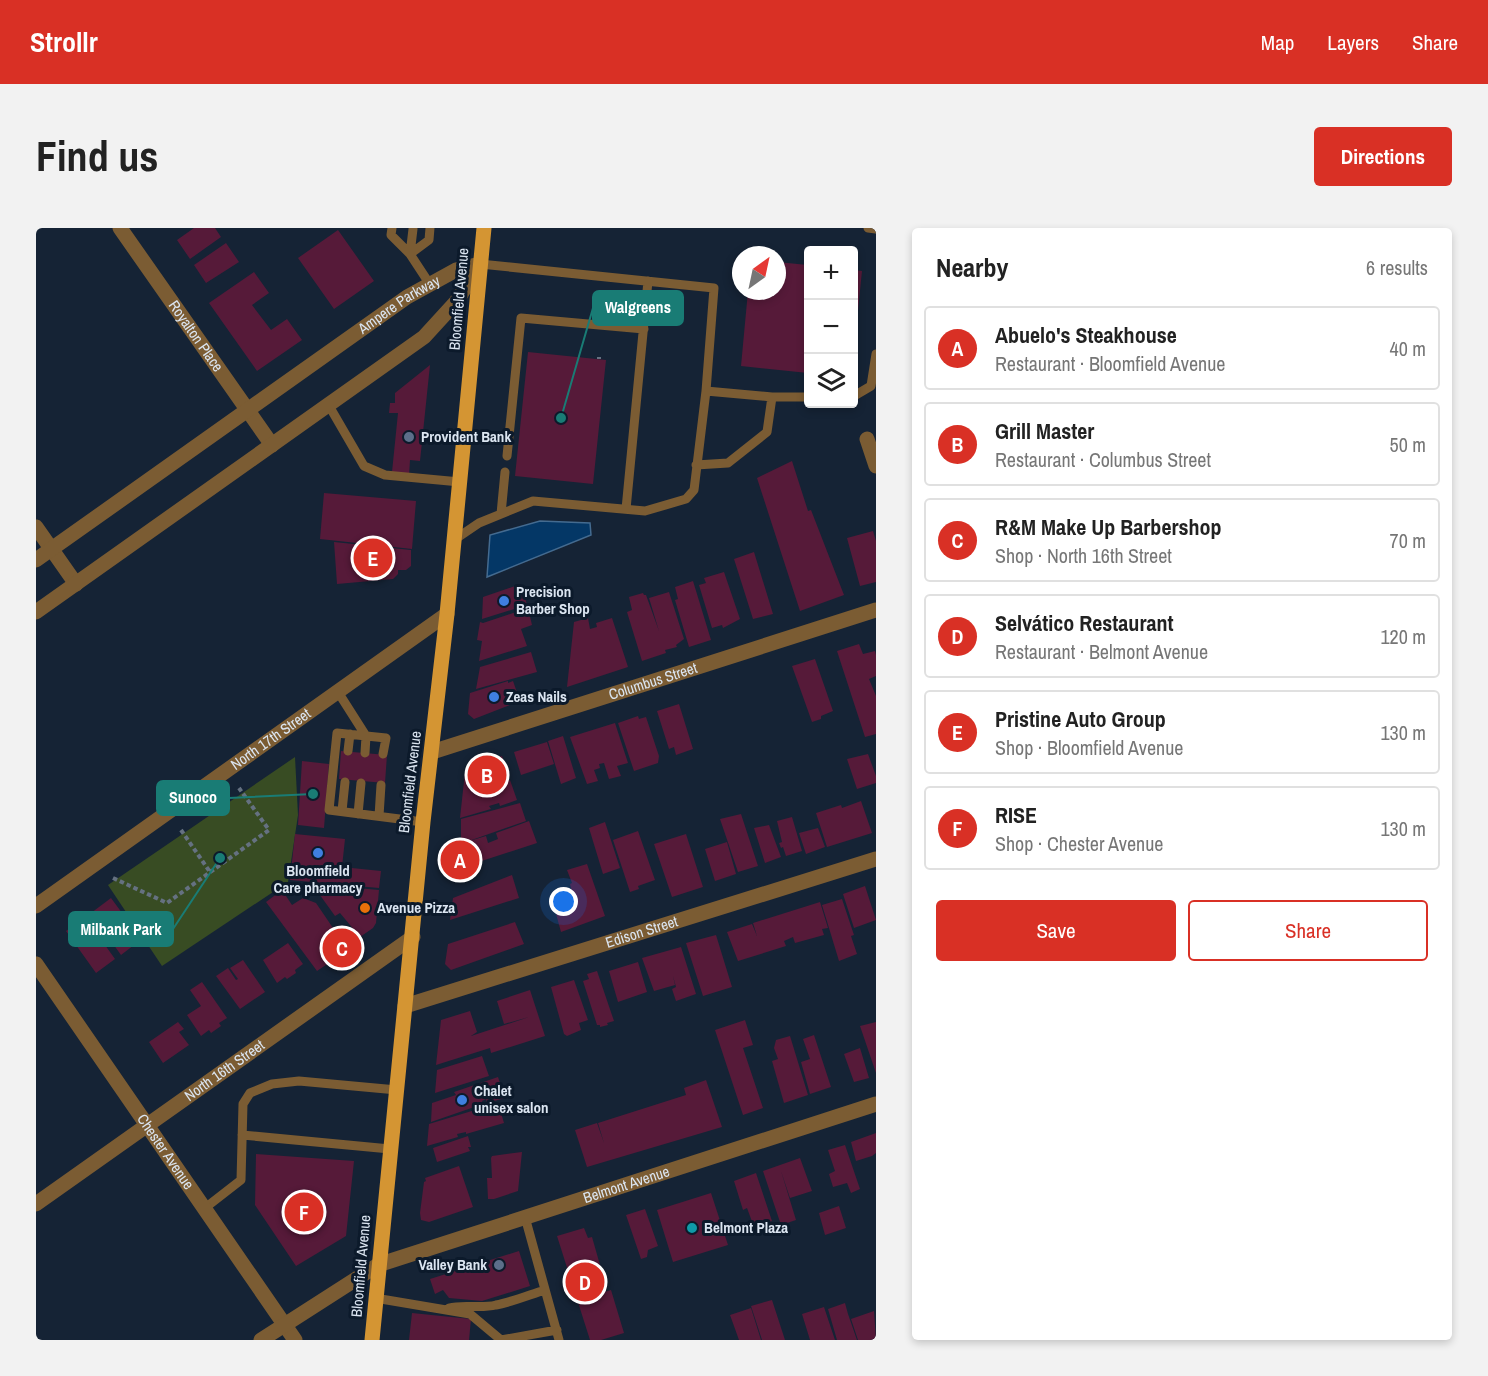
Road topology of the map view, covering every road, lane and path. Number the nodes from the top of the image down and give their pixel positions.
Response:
1 (120, 228) edge
2 (392, 228) edge
3 (430, 228) edge
4 (484, 228) edge
5 (868, 228) edge
6 (413, 229) edge
7 (876, 229) edge
8 (410, 254) junction
9 (480, 264) junction
10 (648, 282) junction
11 (429, 283) junction
12 (644, 329) junction
13 (876, 354) edge
14 (706, 391) junction
15 (858, 394) edge
16 (772, 397) junction
17 (804, 397) edge
18 (328, 404) junction
19 (248, 410) junction
20 (867, 439) dead end
21 (272, 445) junction
22 (507, 456) dead end
23 (696, 465) junction
24 (876, 466) edge
25 (506, 472) dead end
26 (460, 482) junction
27 (626, 509) junction
28 (501, 514) junction
29 (36, 527) edge
30 (454, 540) junction
31 (51, 549) junction
32 (36, 560) edge
33 (76, 584) junction
34 (876, 610) edge
35 (36, 612) edge
36 (447, 614) junction
37 (338, 692) junction
38 (350, 734) junction
39 (366, 736) junction
40 (348, 751) dead end
41 (432, 752) junction
42 (365, 753) dead end
43 (383, 754) dead end
44 (345, 782) dead end
45 (361, 783) dead end
46 (381, 785) dead end
47 (239, 788) dead end
48 (342, 811) junction
49 (358, 814) junction
50 (379, 816) junction
51 (423, 822) junction
52 (181, 830) dead end
53 (876, 859) edge
54 (210, 872) junction
55 (113, 878) dead end
56 (36, 906) edge
57 (413, 938) junction
58 (36, 964) edge
59 (405, 1006) junction
60 (397, 1090) junction
61 (876, 1104) edge
62 (148, 1125) junction
63 (242, 1135) junction
64 (390, 1149) junction
65 (36, 1204) edge
66 (205, 1208) junction
67 (525, 1217) junction
68 (378, 1265) junction
69 (545, 1290) junction
70 (375, 1298) junction
71 (443, 1309) junction
72 (283, 1324) junction
73 (556, 1330) junction
74 (261, 1340) edge
75 (295, 1340) edge
76 (372, 1340) edge
77 (501, 1340) edge
78 (559, 1340) edge

1 - 19 street, Royalton Place
2 - 8 lane
3 - 8 lane
4 - 9 main road, Bloomfield Avenue
5 - 7 lane
6 - 8 lane
8 - 11 lane
9 - 10 lane
9 - 11 street, Ampere Parkway
9 - 18 street, Ampere Parkway
9 - 26 main road, Bloomfield Avenue
10 - 12 lane
10 - 14 lane
11 - 19 street, Ampere Parkway
12 - 22 lane
12 - 27 lane
13 - 15 lane
14 - 16 lane
14 - 23 lane
16 - 17 lane
16 - 23 lane
18 - 21 street, Ampere Parkway
18 - 26 lane
19 - 21 street, Royalton Place
19 - 31 street, Ampere Parkway
20 - 24 street
21 - 33 street, Ampere Parkway
23 - 27 lane
25 - 28 lane
26 - 30 main road, Bloomfield Avenue
27 - 28 lane
28 - 30 lane
29 - 31 street
30 - 36 main road, Bloomfield Avenue
31 - 32 street, Ampere Parkway
31 - 33 street
33 - 35 street, Ampere Parkway
34 - 41 street, Columbus Street
36 - 37 street, North 17th Street
36 - 41 main road, Bloomfield Avenue
37 - 39 lane
37 - 56 street, North 17th Street
38 - 39 lane
38 - 40 lane
38 - 48 lane
39 - 42 lane
39 - 43 lane
41 - 51 main road, Bloomfield Avenue
44 - 48 lane
45 - 49 lane
46 - 50 lane
47 - 54 path
48 - 49 lane
49 - 50 lane
50 - 51 lane
51 - 57 main road, Bloomfield Avenue
52 - 54 path
53 - 59 street, Edison Street
54 - 55 path
57 - 59 main road, Bloomfield Avenue
57 - 62 street, North 16th Street
58 - 62 street, Chester Avenue
59 - 60 main road, Bloomfield Avenue
60 - 63 lane
60 - 64 main road, Bloomfield Avenue
61 - 67 street, Belmont Avenue
62 - 65 street, North 16th Street
62 - 66 street, Chester Avenue
63 - 64 lane
63 - 66 lane
64 - 68 main road, Bloomfield Avenue
66 - 72 street, Chester Avenue
67 - 68 street, Belmont Avenue
67 - 69 lane
68 - 70 main road, Bloomfield Avenue
68 - 72 street, Belmont Avenue
69 - 71 lane
69 - 73 lane
70 - 71 lane
70 - 76 main road, Bloomfield Avenue
71 - 77 lane
72 - 74 street, Belmont Avenue
72 - 75 street, Chester Avenue
73 - 77 lane
73 - 78 lane

